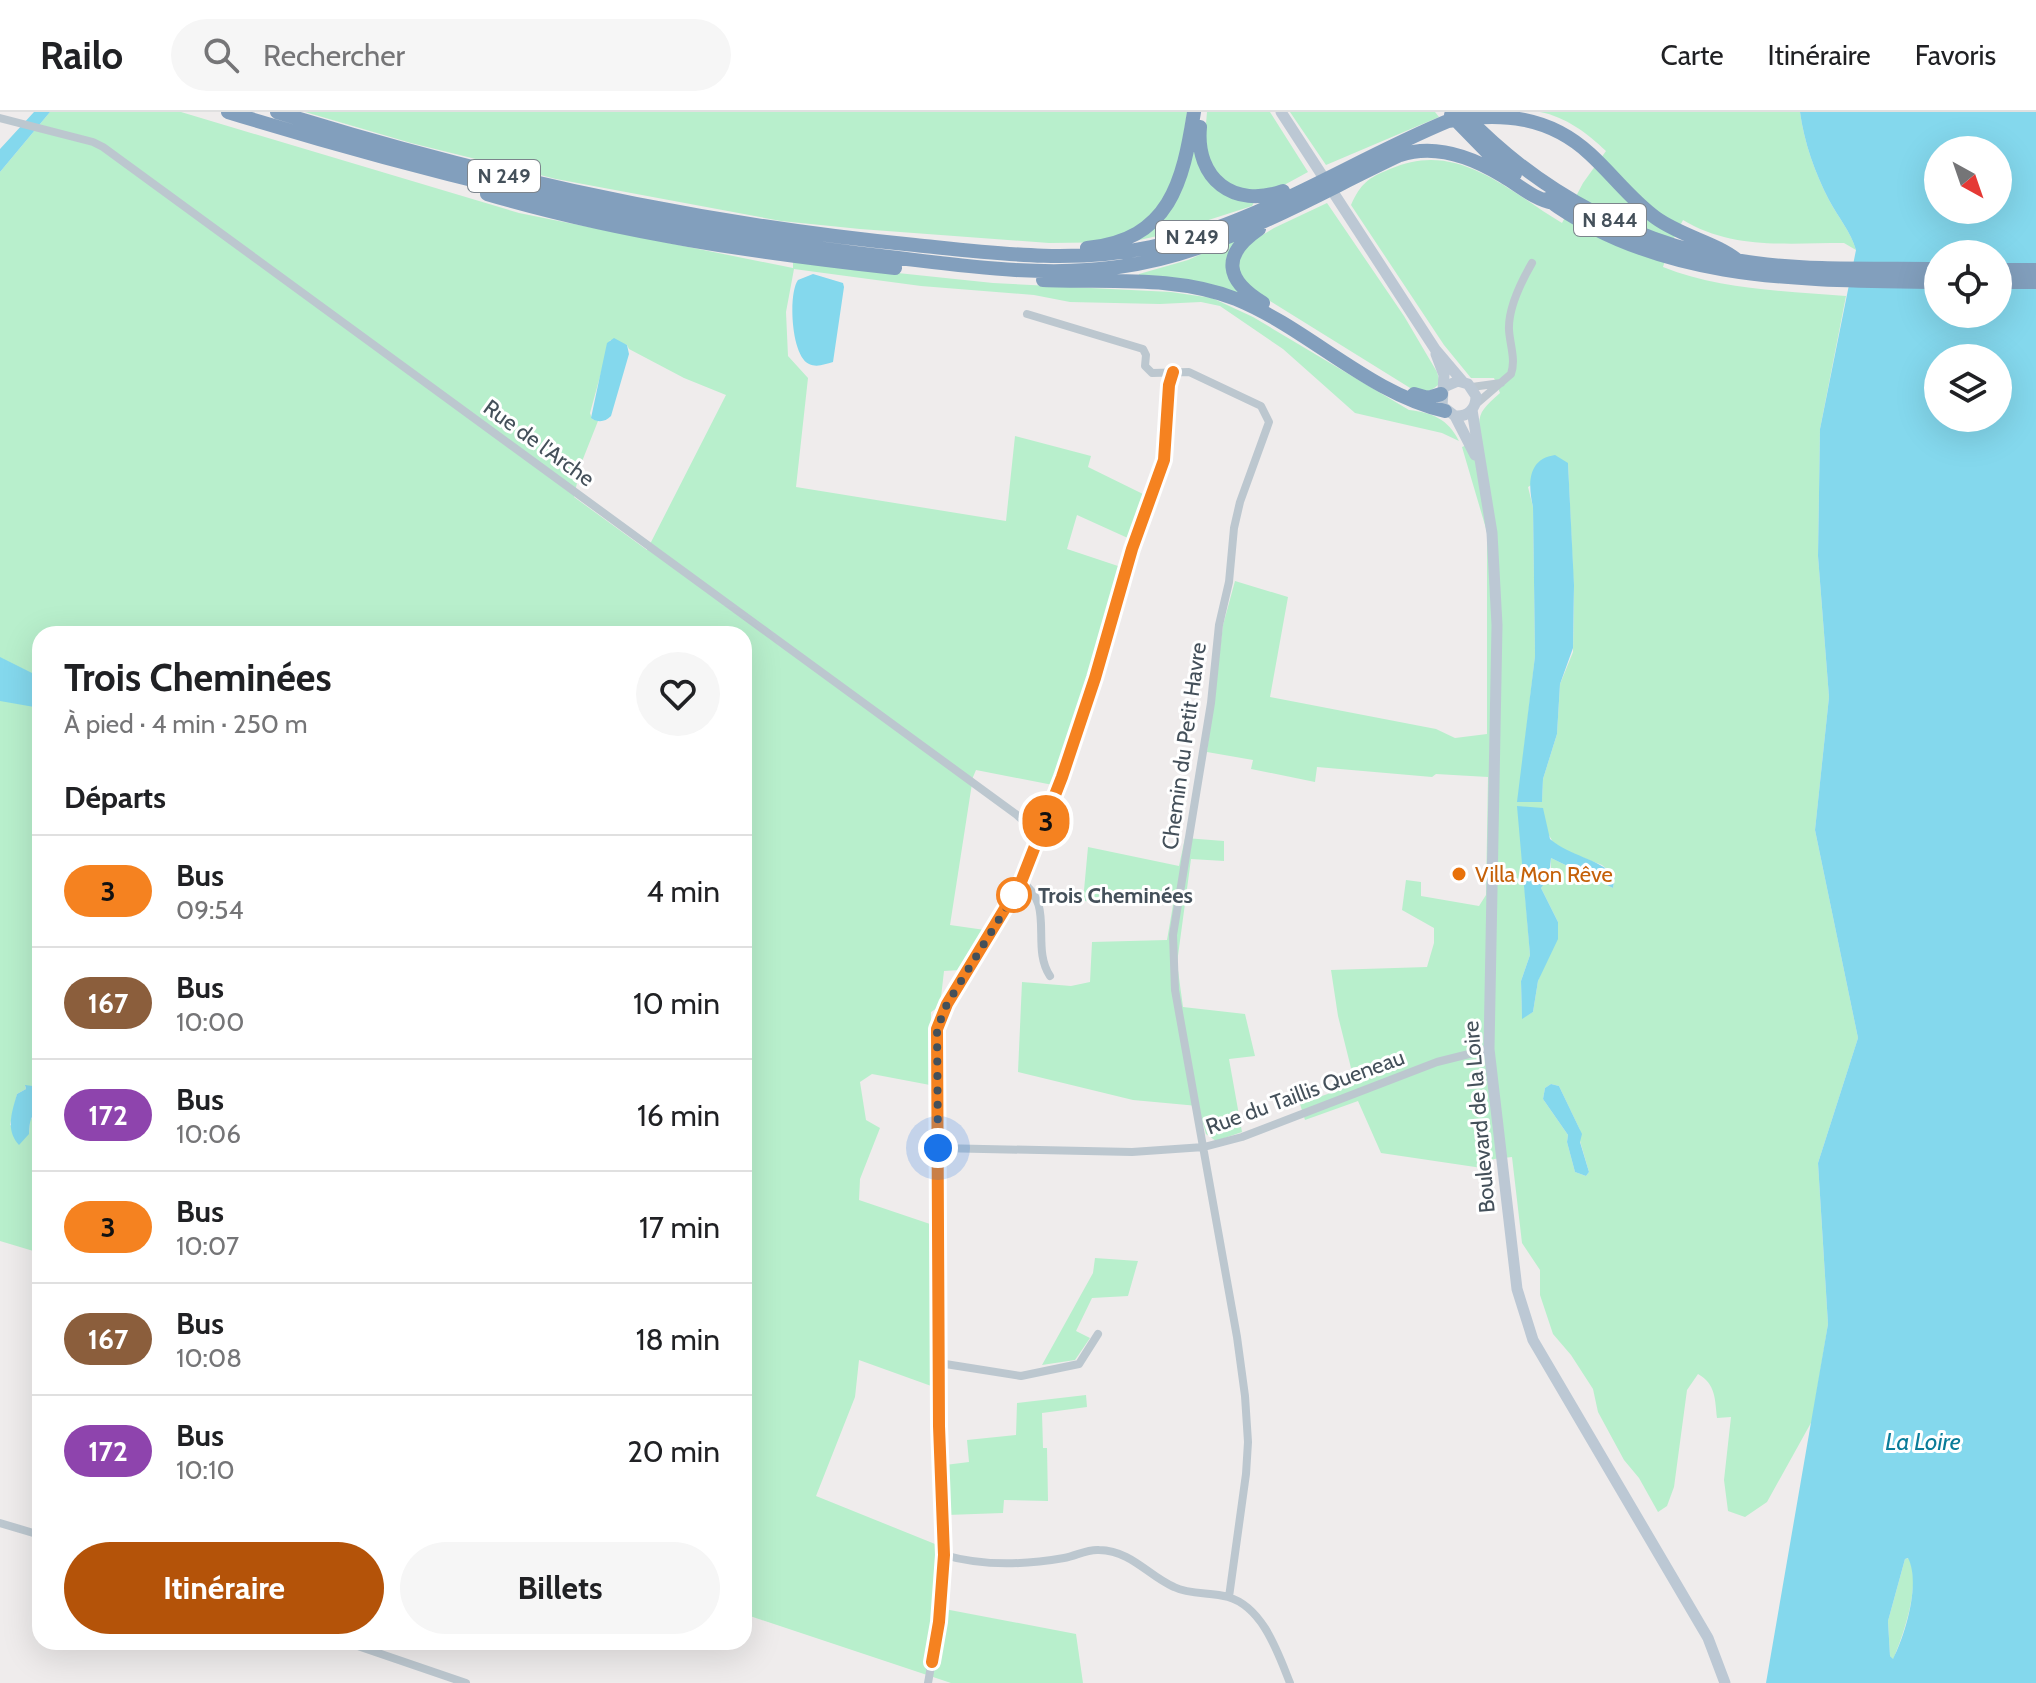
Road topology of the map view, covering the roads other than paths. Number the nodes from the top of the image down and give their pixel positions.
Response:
1 (228, 112) edge
2 (277, 112) edge
3 (1194, 112) edge
4 (1202, 112) edge
5 (1281, 112) edge
6 (1448, 112) edge
7 (1462, 112) edge
8 (0, 118) edge
9 (1478, 136) junction
10 (346, 149) junction
11 (1342, 177) junction
12 (1539, 190) junction
13 (1681, 248) junction
14 (1029, 254) junction
15 (1737, 260) joint
16 (1532, 263) dead end
17 (1924, 270) edge
18 (2012, 270) edge
19 (2036, 270) edge
20 (1832, 274) junction
21 (1924, 281) edge
22 (2012, 282) edge
23 (2036, 282) edge
24 (1027, 314) dead end
25 (1435, 349) junction
26 (1173, 372) junction
27 (1502, 382) junction
28 (1468, 384) junction
29 (1442, 391) junction
30 (1474, 407) junction
31 (1450, 414) junction
32 (1487, 493) junction
33 (1038, 835) junction
34 (1021, 882) junction
35 (1050, 976) dead end
36 (1489, 1049) junction
37 (1204, 1147) junction
38 (938, 1148) junction
39 (1098, 1334) dead end
40 (939, 1363) junction
41 (0, 1523) edge
42 (32, 1533) edge
43 (944, 1555) junction
44 (1229, 1597) junction
45 (369, 1650) edge
46 (466, 1683) edge
47 (928, 1683) edge
48 (1290, 1683) edge
49 (1725, 1683) edge

1 - 10 highway, N 249
2 - 14 highway, N 249
3 - 14 highway
4 - 11 highway
5 - 25 main road
6 - 9 highway, N 844
7 - 9 highway, N 844
8 - 33 street, Rue de l'Arche
9 - 12 highway, N 844
10 - 11 highway, N 249
10 - 31 highway
11 - 12 highway, N 249
11 - 13 highway, N 249
11 - 14 highway, N 249
11 - 29 highway
12 - 13 highway, N 844
12 - 13 highway, N 844
13 - 15 highway, N 249
13 - 20 highway, N 844
15 - 20 highway, N 844
16 - 27 street
17 - 20 highway, N 844
18 - 19 highway
20 - 21 highway, N 844
22 - 23 highway
24 - 26 street, Chemin du Petit Havre
25 - 28 main road
25 - 29 main road
26 - 33 street
26 - 37 street, Chemin du Petit Havre
27 - 28 street
27 - 30 street
28 - 29 main road
28 - 30 main road
29 - 31 main road
30 - 31 main road
30 - 32 main road, Boulevard de la Loire
31 - 32 main road, Boulevard de la Loire
32 - 36 main road, Boulevard de la Loire
33 - 34 street
34 - 35 street
34 - 38 street
36 - 37 street, Rue du Taillis Queneau
36 - 49 main road, Boulevard de la Loire
37 - 38 street, Rue du Taillis Queneau
37 - 44 street, Chemin du Petit Havre
38 - 40 street
39 - 40 street
40 - 43 street
41 - 42 street
43 - 44 street
43 - 47 street
44 - 48 street
45 - 46 street

